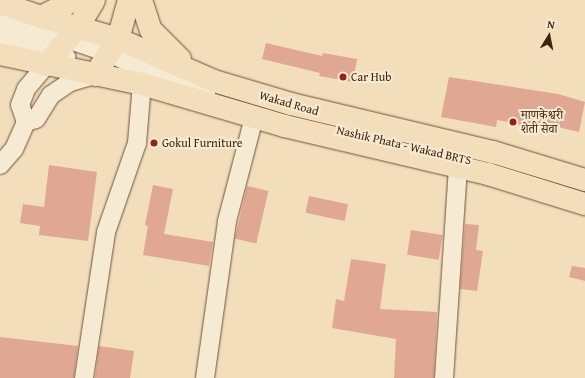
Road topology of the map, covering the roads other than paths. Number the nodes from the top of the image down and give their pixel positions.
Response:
1 (74, 0) edge
2 (94, 0) edge
3 (129, 0) edge
4 (141, 0) edge
5 (0, 3) edge
6 (0, 17) edge
7 (41, 18) junction
8 (0, 35) edge
9 (61, 46) junction
10 (0, 54) edge
11 (105, 59) junction
12 (149, 80) junction
13 (214, 81) junction
14 (254, 117) junction
15 (26, 122) junction
16 (0, 165) edge
17 (458, 168) junction
18 (585, 180) edge
19 (585, 193) edge
20 (585, 204) edge
21 (84, 378) edge
22 (205, 378) edge
23 (444, 378) edge

1 - 7 main road
2 - 9 main road
3 - 11 main road
4 - 13 main road
5 - 7 main road, Wakad Road
6 - 9 street
7 - 9 main road, Wakad Road
8 - 9 street
9 - 10 main road, Wakad Road
9 - 11 main road, Wakad Road
9 - 11 main road, Wakad Road
9 - 15 street
11 - 12 main road, Wakad Road
11 - 13 main road, Wakad Road
11 - 15 street
12 - 14 main road, Wakad Road
12 - 19 street, Nashik Phata - Wakad BRTS
12 - 21 street
13 - 18 main road, Wakad Road
14 - 17 main road, Wakad Road
14 - 22 street
15 - 16 street
17 - 20 main road, Wakad Road
17 - 23 street

